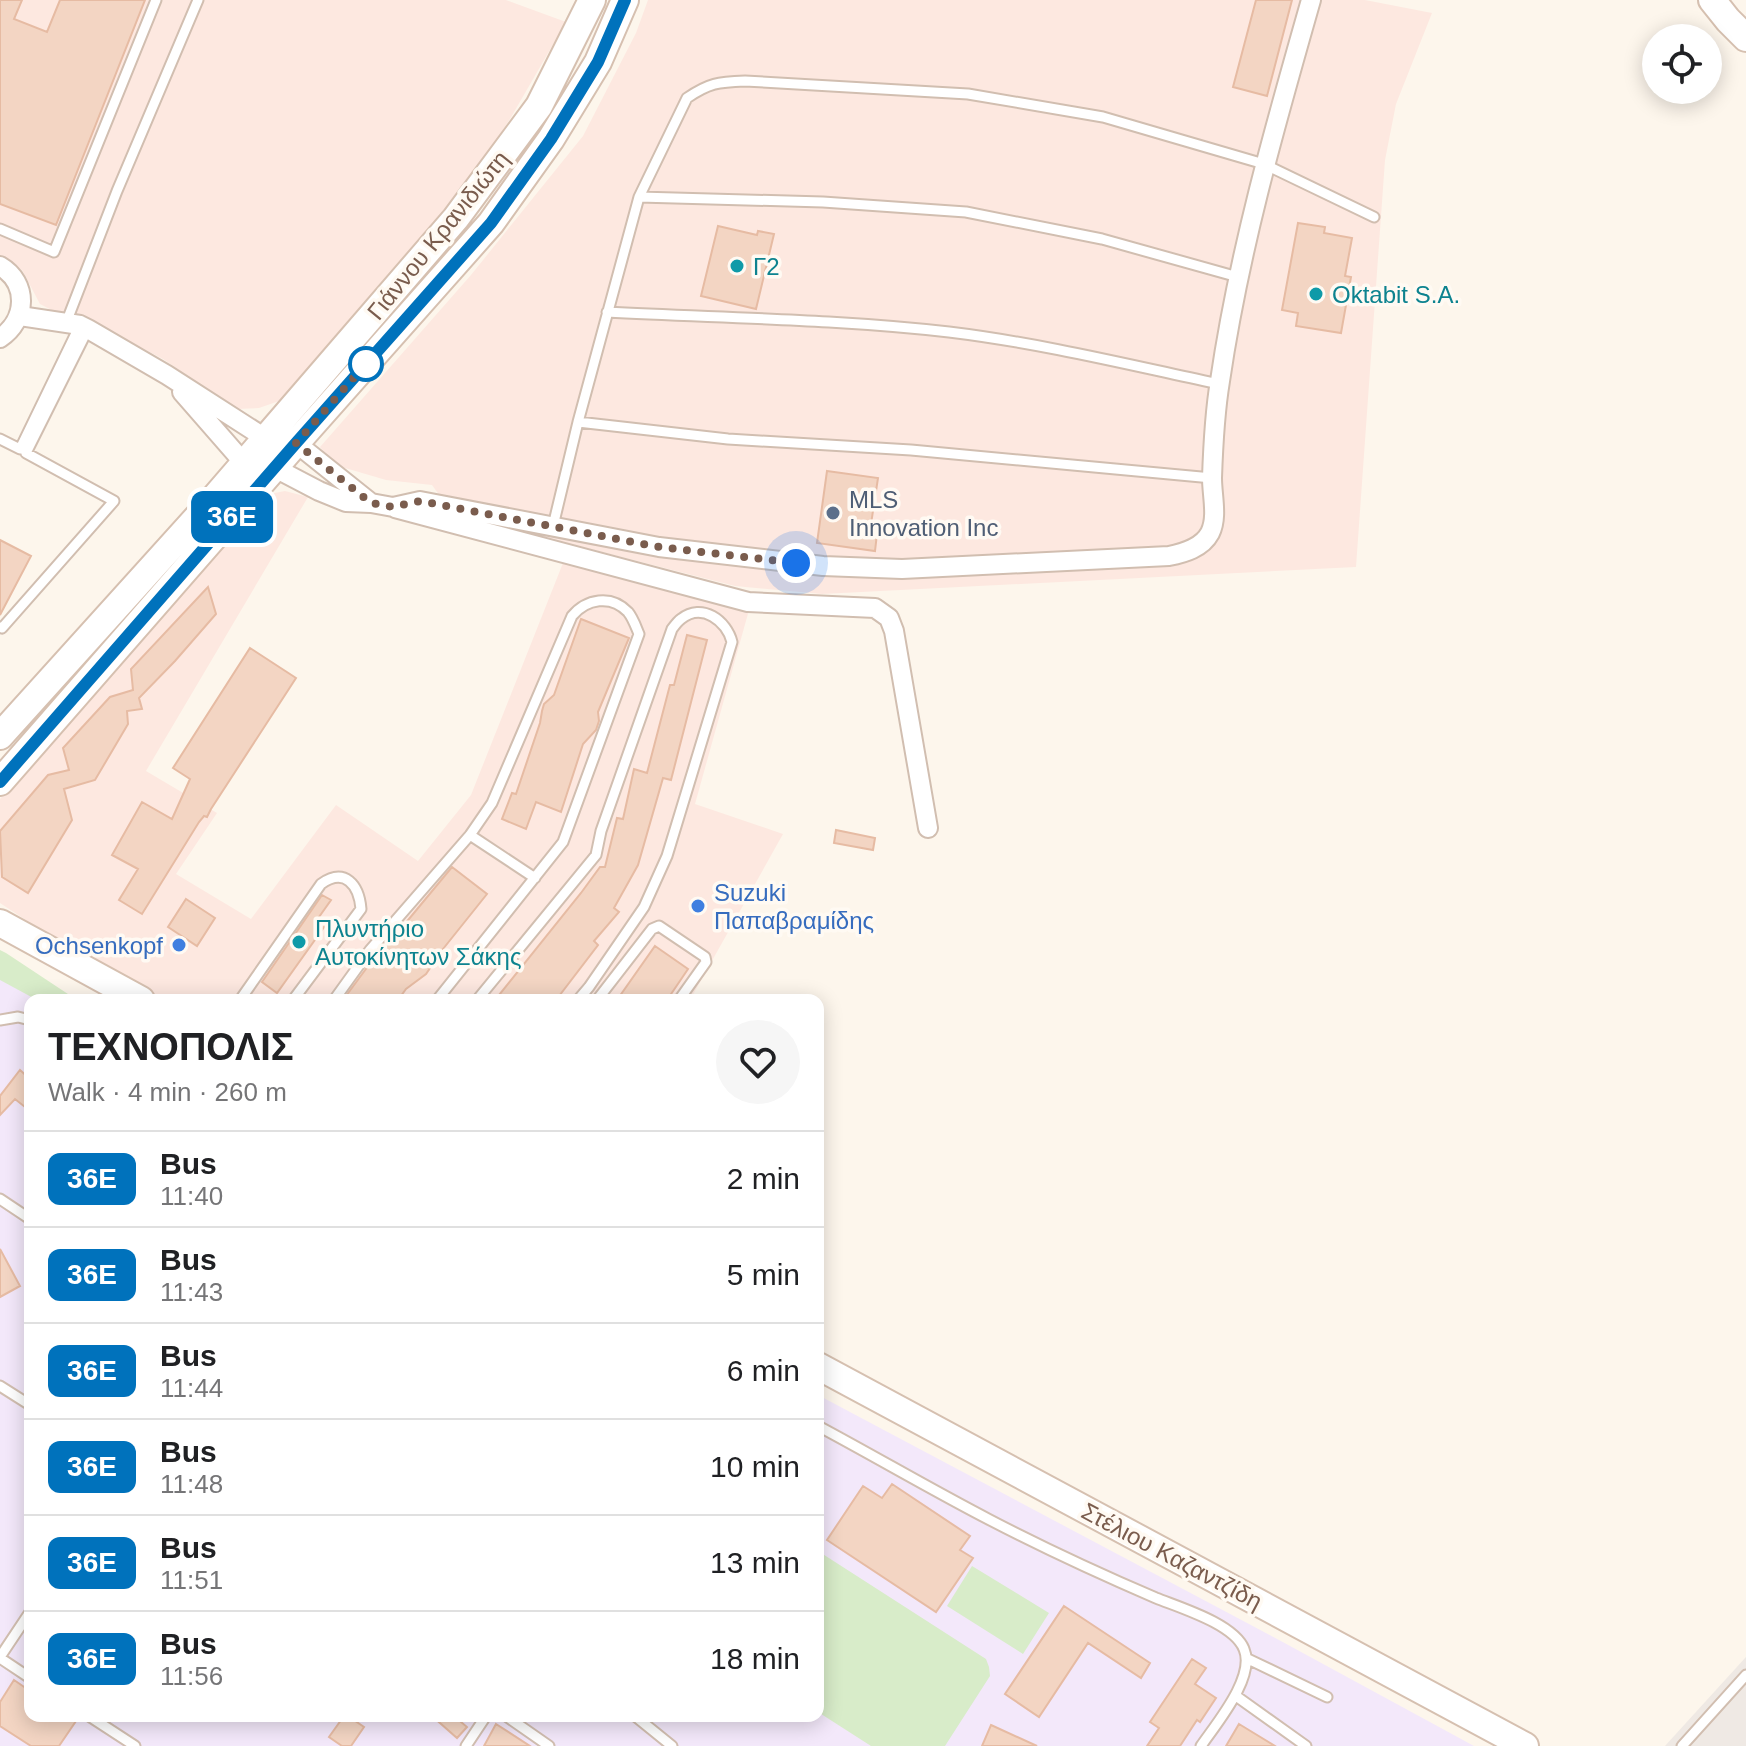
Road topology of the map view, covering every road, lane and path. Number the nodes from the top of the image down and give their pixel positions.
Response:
1 (156, 0) edge
2 (198, 0) edge
3 (592, 0) edge
4 (625, 0) edge
5 (1311, 0) edge
6 (1712, 0) edge
7 (1746, 38) edge
8 (1264, 164) junction
9 (639, 197) junction
10 (1374, 217) dead end
11 (0, 229) edge
12 (0, 266) edge
13 (1238, 277) junction
14 (607, 312) junction
15 (20, 316) junction
16 (78, 326) junction
17 (0, 338) edge
18 (167, 375) junction
19 (1219, 384) junction
20 (578, 422) junction
21 (265, 438) junction
22 (0, 439) edge
23 (296, 443) junction
24 (244, 463) junction
25 (275, 468) junction
26 (1212, 478) junction
27 (371, 503) junction
28 (393, 507) junction
29 (553, 526) junction
30 (0, 627) edge
31 (0, 736) edge
32 (0, 782) edge
33 (928, 828) dead end
34 (470, 835) junction
35 (535, 878) junction
36 (0, 923) edge
37 (130, 994) edge
38 (244, 994) edge
39 (297, 994) edge
40 (338, 994) edge
41 (442, 994) edge
42 (482, 994) edge
43 (583, 994) edge
44 (602, 994) edge
45 (683, 994) edge
46 (24, 1018) edge
47 (0, 1020) edge
48 (0, 1199) edge
49 (24, 1215) edge
50 (824, 1369) edge
51 (0, 1386) edge
52 (24, 1401) edge
53 (824, 1429) edge
54 (24, 1621) edge
55 (0, 1658) edge
56 (1248, 1659) junction
57 (24, 1674) edge
58 (1744, 1679) edge
59 (1236, 1696) junction
60 (1327, 1697) dead end
61 (98, 1722) edge
62 (482, 1722) edge
63 (515, 1722) edge
64 (642, 1722) edge
65 (135, 1746) edge
66 (466, 1746) edge
67 (549, 1746) edge
68 (672, 1746) edge
69 (1201, 1746) edge
70 (1306, 1746) edge
71 (1525, 1746) edge
72 (1682, 1746) edge

1 - 11 lane
2 - 16 lane
3 - 21 street, Γιάννου Κρανιδιώτη
4 - 23 street, Γιάννου Κρανιδιώτη
5 - 8 street
6 - 7 street
8 - 9 lane
8 - 10 lane
8 - 13 street
9 - 13 lane
9 - 14 lane
12 - 15 street
13 - 19 street
14 - 19 lane
14 - 20 lane
15 - 16 street
15 - 17 street
16 - 18 street
16 - 22 lane
16 - 30 lane
18 - 21 street
18 - 24 street
19 - 26 street
20 - 26 lane
20 - 29 lane
21 - 24 street, Γιάννου Κρανιδιώτη
23 - 25 street, Γιάννου Κρανιδιώτη
23 - 27 street
24 - 31 street, Γιάννου Κρανιδιώτη
25 - 27 street
25 - 32 street, Γιάννου Κρανιδιώτη
26 - 29 street
27 - 28 street
28 - 29 street
28 - 33 street
34 - 35 lane
34 - 35 lane
34 - 40 lane
35 - 41 lane
36 - 37 street
38 - 39 lane
42 - 43 lane
44 - 45 lane
46 - 47 lane
48 - 49 lane
50 - 71 street, Στέλιου Καζαντζίδη
51 - 52 lane
53 - 56 lane
54 - 55 lane
55 - 57 lane
56 - 59 lane
56 - 60 lane
58 - 72 lane
59 - 69 lane
59 - 70 lane
61 - 65 lane
62 - 66 lane
63 - 67 lane
64 - 68 lane

